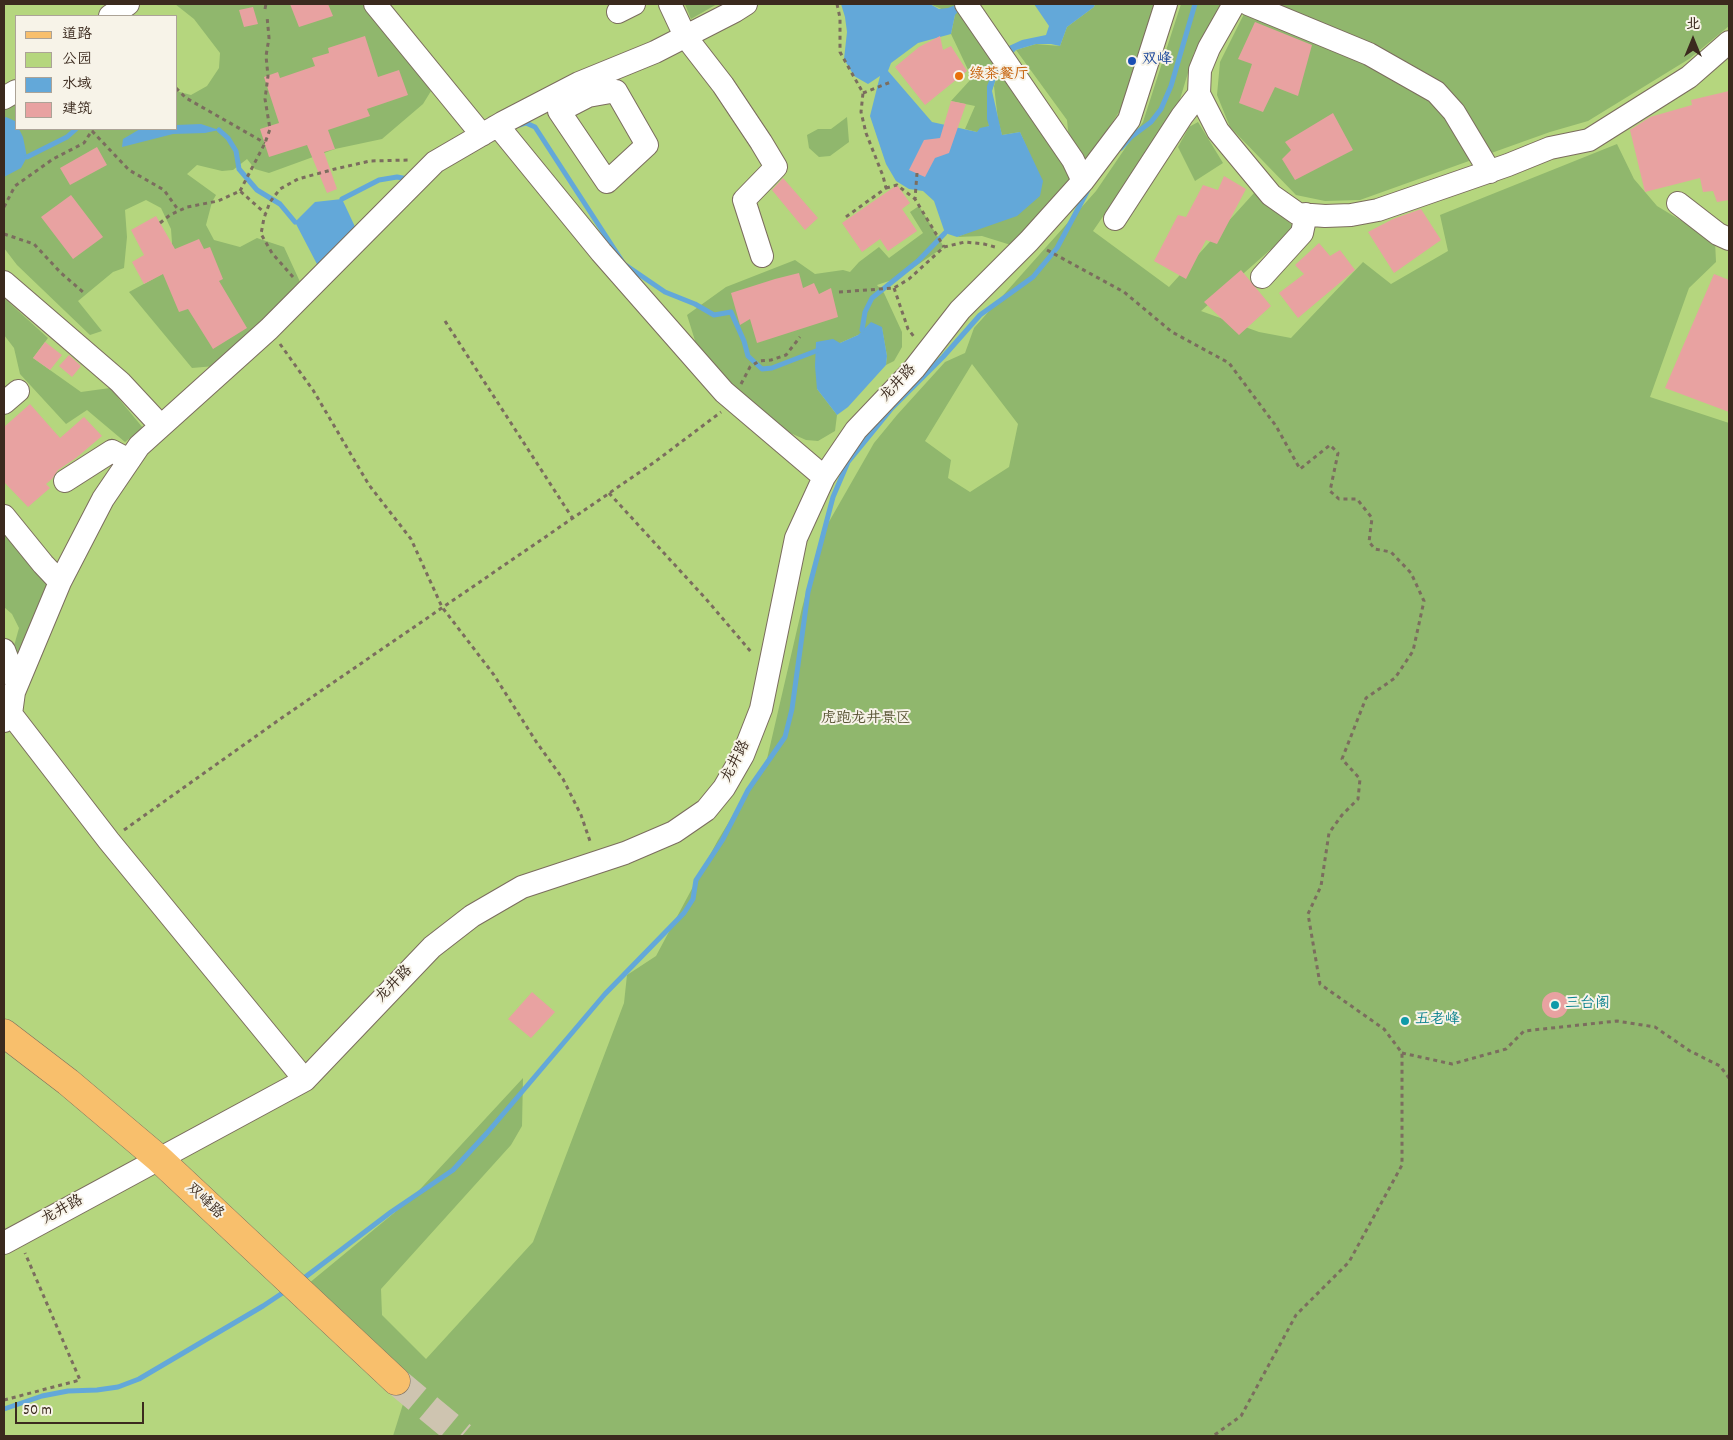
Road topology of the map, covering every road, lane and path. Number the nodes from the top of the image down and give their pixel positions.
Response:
1 (128, 4) edge
2 (266, 4) edge
3 (375, 4) edge
4 (670, 4) edge
5 (746, 4) edge
6 (837, 4) edge
7 (966, 4) edge
8 (1166, 4) edge
9 (1234, 4) edge
10 (1248, 4) edge
11 (265, 8) dead end
12 (112, 15) edge
13 (267, 16) dead end
14 (685, 36) junction
15 (1729, 42) edge
16 (891, 82) dead end
17 (178, 90) edge
18 (15, 92) edge
19 (863, 93) junction
20 (1199, 94) junction
21 (4, 98) edge
22 (92, 130) edge
23 (497, 133) junction
24 (265, 144) junction
25 (1490, 172) junction
26 (917, 173) dead end
27 (423, 174) junction
28 (1083, 181) junction
29 (886, 188) junction
30 (240, 191) junction
31 (915, 199) junction
32 (1678, 203) dead end
33 (4, 207) edge
34 (179, 211) junction
35 (266, 214) junction
36 (1306, 214) junction
37 (843, 219) dead end
38 (1115, 219) dead end
39 (160, 223) dead end
40 (4, 234) edge
41 (1729, 239) edge
42 (944, 247) junction
43 (1040, 247) dead end
44 (1016, 254) junction
45 (762, 256) dead end
46 (1262, 277) dead end
47 (4, 282) edge
48 (894, 288) junction
49 (306, 291) junction
50 (83, 292) dead end
51 (840, 292) dead end
52 (445, 321) dead end
53 (269, 329) junction
54 (800, 337) dead end
55 (927, 353) junction
56 (734, 400) junction
57 (161, 426) junction
58 (129, 460) junction
59 (824, 477) junction
60 (65, 481) dead end
61 (609, 493) junction
62 (4, 516) edge
63 (573, 519) junction
64 (60, 582) junction
65 (442, 607) junction
66 (4, 650) edge
67 (769, 673) junction
68 (17, 684) junction
69 (6, 714) edge
70 (109, 841) junction
71 (598, 862) junction
72 (4, 1033) edge
73 (1402, 1053) junction
74 (1729, 1078) edge
75 (306, 1080) junction
76 (158, 1158) junction
77 (11, 1239) edge
78 (396, 1381) tunnel mouth
79 (4, 1400) edge
80 (1213, 1436) edge

1 - 12 street
2 - 11 path
3 - 23 street
4 - 14 street
5 - 14 street
6 - 19 path
7 - 28 street
8 - 28 street, 龙井路
9 - 20 street
10 - 25 street
13 - 24 path
14 - 23 street
14 - 45 street
15 - 25 street
16 - 19 path
17 - 24 path
18 - 21 street
19 - 29 path
20 - 36 street
20 - 38 street
22 - 33 path
22 - 34 path
23 - 27 street
23 - 56 street
24 - 30 path
25 - 36 street
26 - 31 path
27 - 35 path
27 - 49 street
28 - 44 street, 龙井路
29 - 31 path
29 - 37 path
30 - 34 path
30 - 35 path
31 - 42 path
32 - 41 street
34 - 39 path
35 - 49 path
36 - 46 street
40 - 50 path
42 - 44 path
42 - 48 path
43 - 73 path
44 - 55 street, 龙井路
47 - 57 street
48 - 51 path
48 - 55 path
49 - 53 street
52 - 63 path
53 - 57 street
53 - 65 path
54 - 56 path
55 - 59 street, 龙井路
56 - 59 street
56 - 61 path
57 - 58 street
58 - 60 street
58 - 64 street
59 - 67 street, 龙井路
61 - 63 path
61 - 67 path
62 - 64 street
63 - 65 path
64 - 68 street
65 - 70 path
65 - 71 path
66 - 68 street
67 - 71 street, 龙井路
68 - 69 street
69 - 70 street
70 - 75 street
71 - 75 street, 龙井路
72 - 76 main road, 双峰路
73 - 74 path
73 - 80 path
75 - 76 street, 龙井路
76 - 77 street, 龙井路
76 - 78 main road, 双峰路
77 - 79 path

